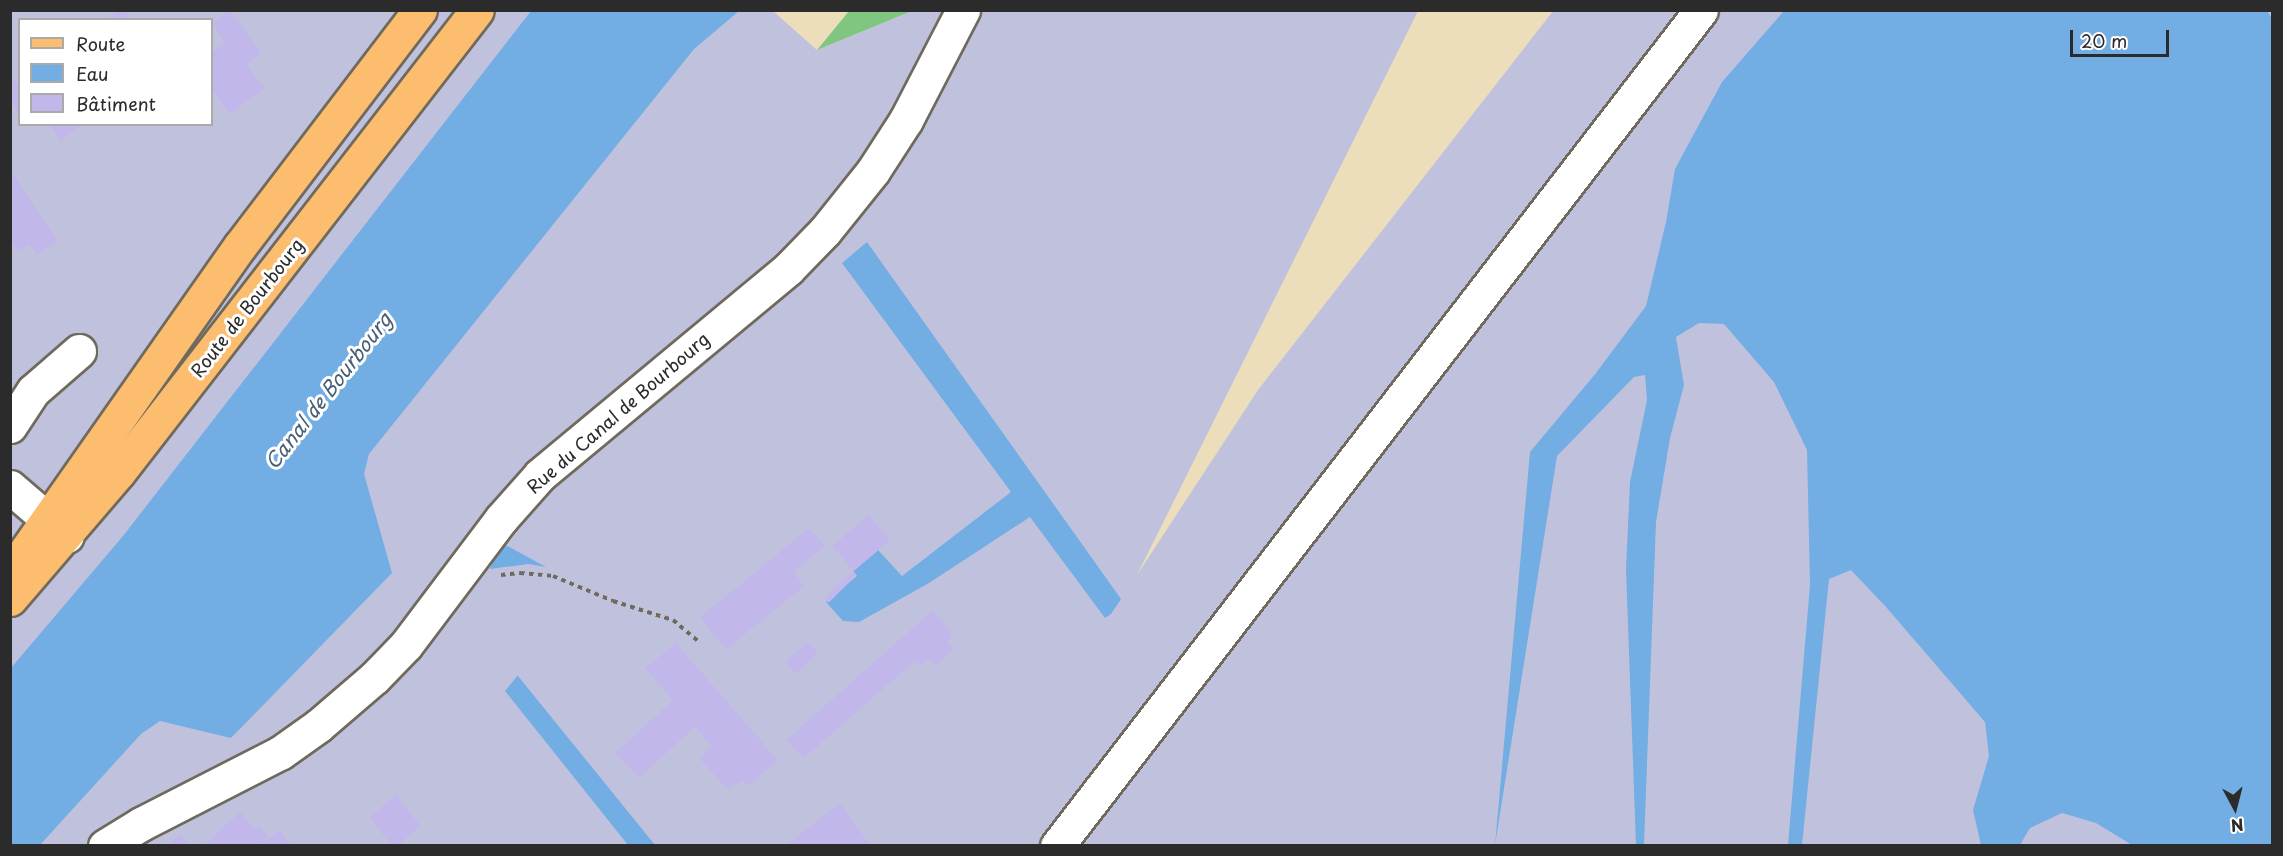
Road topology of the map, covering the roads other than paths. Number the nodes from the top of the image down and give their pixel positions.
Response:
1 (420, 10) edge
2 (477, 10) edge
3 (963, 10) edge
4 (1701, 10) edge
5 (79, 351) dead end
6 (10, 426) edge
7 (10, 487) edge
8 (58, 527) junction
9 (10, 573) edge
10 (10, 599) edge
11 (105, 846) edge
12 (1057, 846) edge

1 - 8 main road, Route de Bourbourg
2 - 8 main road, Route de Bourbourg
3 - 11 street, Rue du Canal de Bourbourg
4 - 12 street
5 - 6 street
7 - 8 street
8 - 9 main road, Route de Bourbourg
8 - 10 main road, Route de Bourbourg

